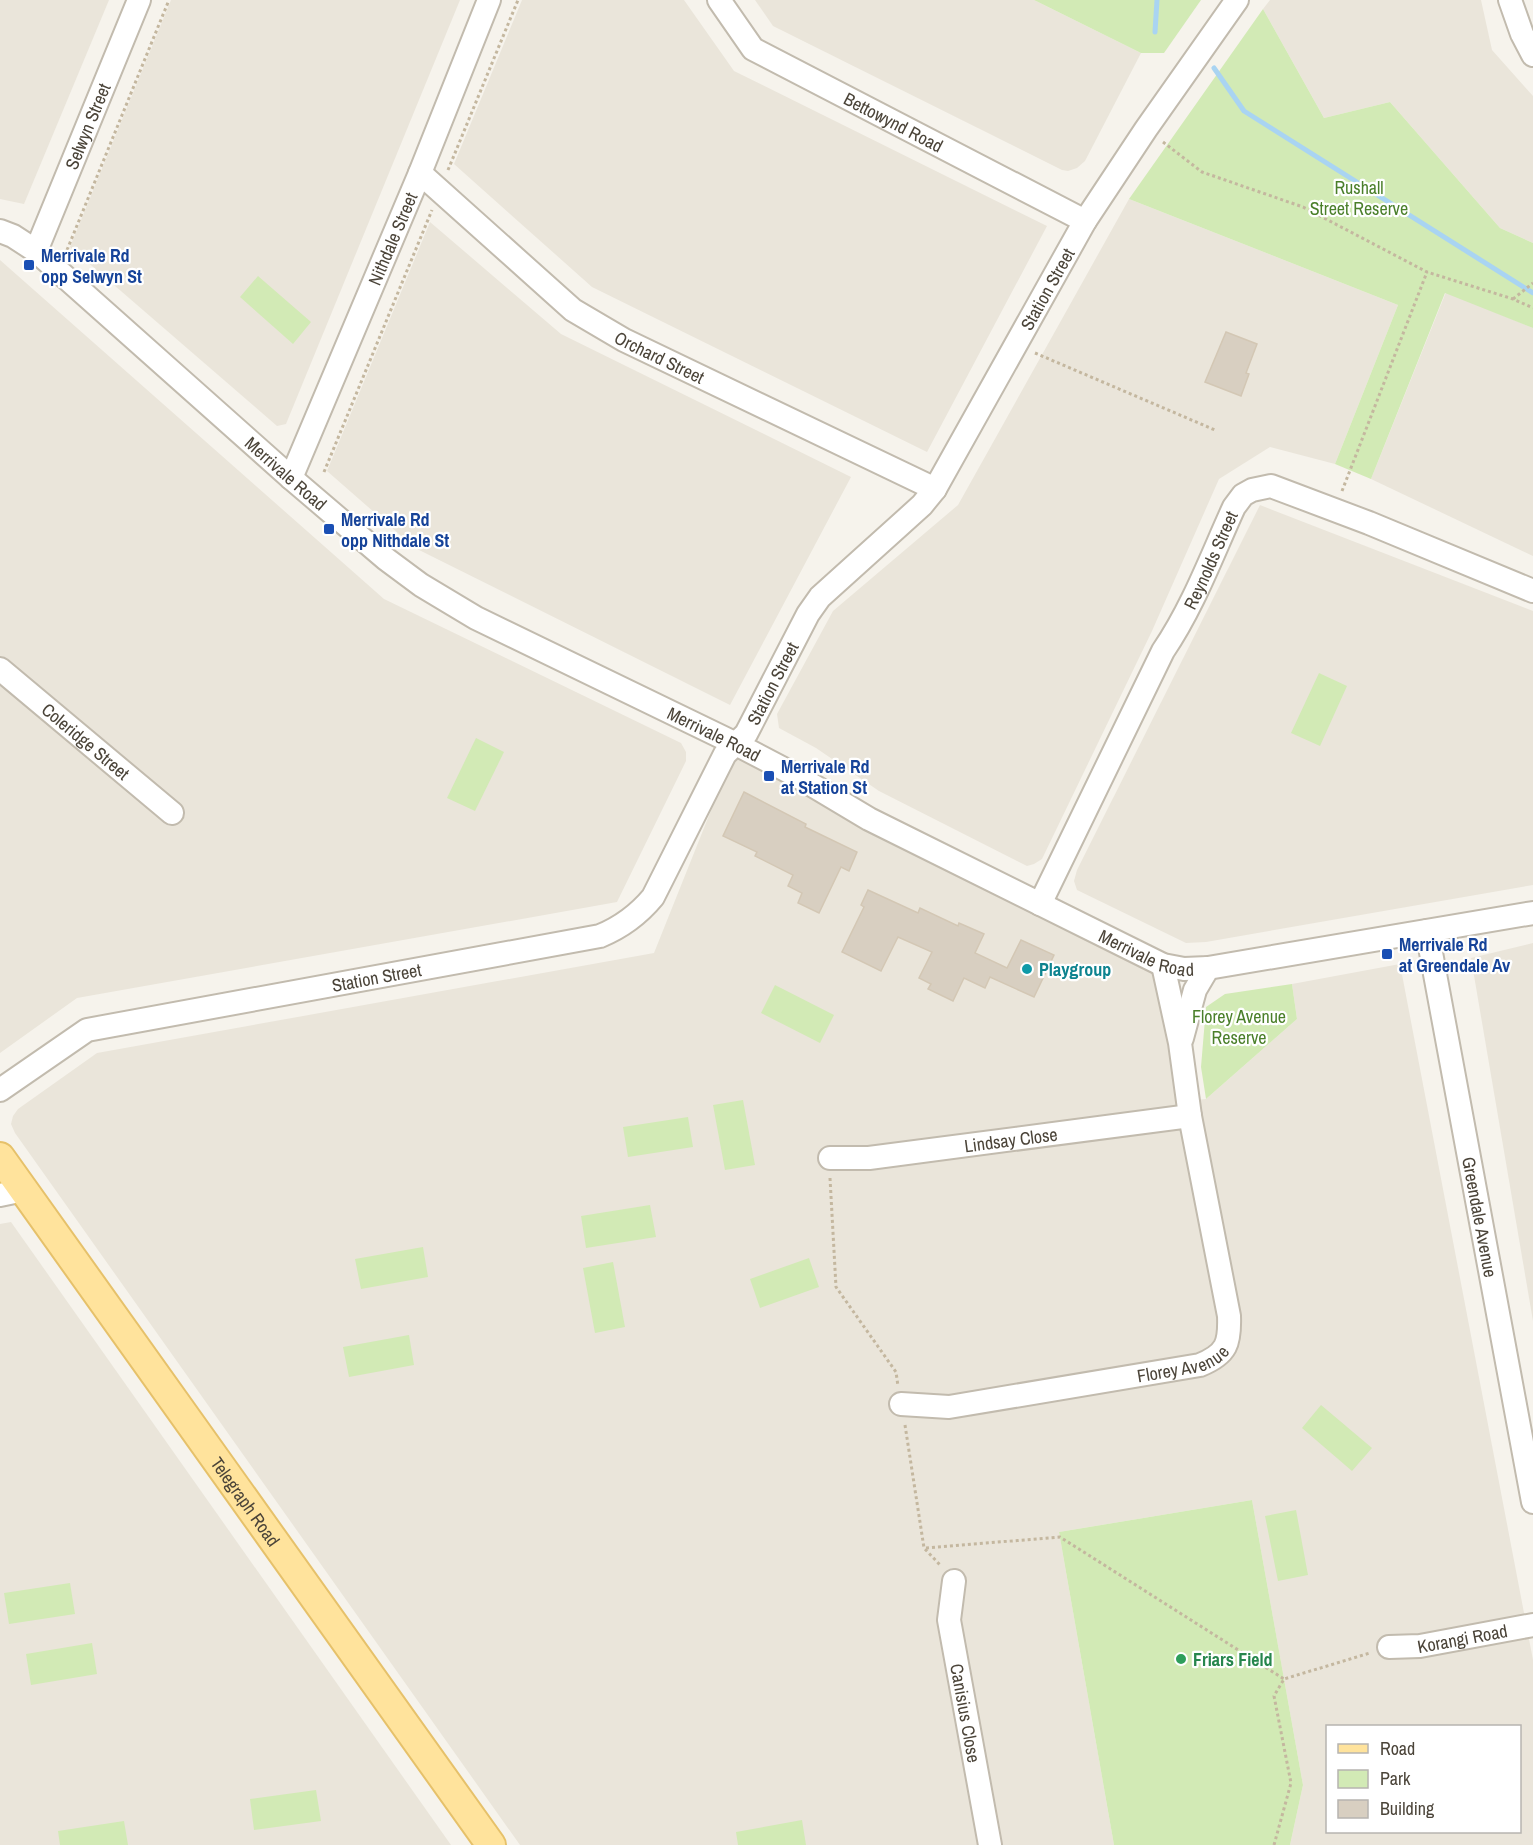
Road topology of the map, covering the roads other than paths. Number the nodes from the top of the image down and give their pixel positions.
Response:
1 (139, 0) edge
2 (489, 0) edge
3 (719, 0) edge
4 (1237, 0) edge
5 (1510, 0) edge
6 (1533, 55) edge
7 (420, 173) junction
8 (1085, 221) junction
9 (0, 231) edge
10 (36, 251) junction
11 (291, 478) junction
12 (935, 489) junction
13 (1533, 591) edge
14 (0, 669) edge
15 (736, 744) junction
16 (172, 813) dead end
17 (1040, 904) junction
18 (1533, 913) edge
19 (1427, 931) junction
20 (1163, 965) junction
21 (1208, 968) junction
22 (1180, 1043) junction
23 (0, 1090) edge
24 (1190, 1116) junction
25 (0, 1157) edge
26 (830, 1158) road end
27 (12, 1192) edge
28 (901, 1404) road end
29 (1533, 1502) edge
30 (954, 1581) road end
31 (1533, 1625) edge
32 (1389, 1647) road end
33 (491, 1845) edge
34 (990, 1845) edge

1 - 10 street, Selwyn Street
2 - 7 street, Nithdale Street
3 - 8 street, Bettowynd Road
4 - 8 street, Station Street
5 - 6 street
7 - 11 street, Nithdale Street
7 - 12 street, Orchard Street
8 - 12 street, Station Street
9 - 10 street, Merrivale Road
10 - 11 street, Merrivale Road
11 - 15 street, Merrivale Road
12 - 15 street, Station Street
13 - 17 street, Reynolds Street
14 - 16 street, Coleridge Street
15 - 17 street, Merrivale Road
15 - 23 street, Station Street
17 - 20 street, Merrivale Road
18 - 19 street, Merrivale Road
19 - 21 street, Merrivale Road
19 - 29 street, Greendale Avenue
20 - 21 street, Merrivale Road
20 - 22 street, Florey Avenue
21 - 22 street, Florey Avenue
22 - 24 street, Florey Avenue
24 - 26 street, Lindsay Close
24 - 28 street, Florey Avenue
25 - 27 main road, Telegraph Road
27 - 33 main road, Telegraph Road
30 - 34 street, Canisius Close
31 - 32 street, Korangi Road

